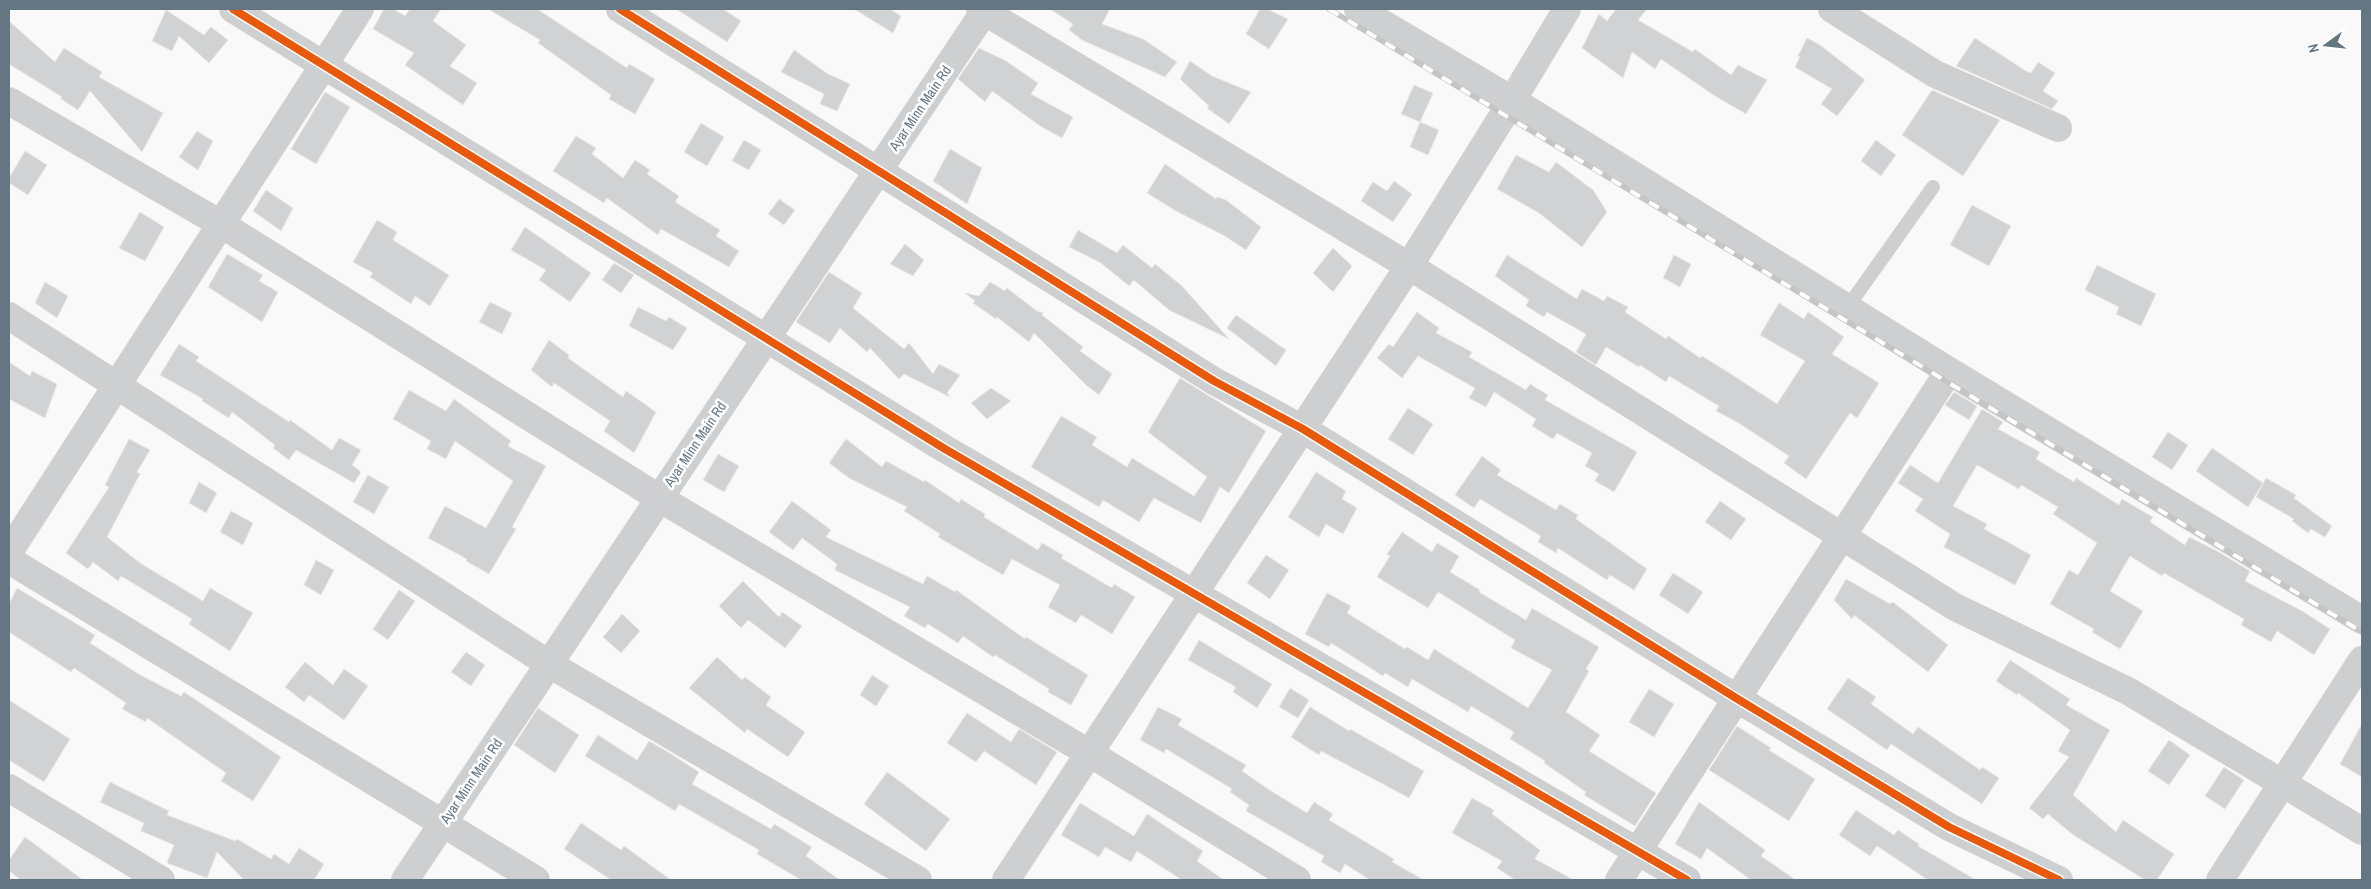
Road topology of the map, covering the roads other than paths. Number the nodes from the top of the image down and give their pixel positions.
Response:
1 (233, 9) edge
2 (360, 9) edge
3 (620, 9) edge
4 (1358, 9) edge
5 (1567, 9) edge
6 (1832, 9) edge
7 (984, 10) edge
8 (326, 65) junction
9 (1512, 100) junction
10 (9, 101) edge
11 (2058, 128) dead end
12 (878, 172) junction
13 (1933, 187) dead end
14 (221, 224) junction
15 (1410, 266) junction
16 (1847, 308) junction
17 (9, 316) edge
18 (766, 338) junction
19 (1949, 371) junction
20 (117, 384) junction
21 (1303, 429) junction
22 (659, 498) junction
23 (1840, 536) junction
24 (9, 552) edge
25 (9, 560) edge
26 (1193, 594) junction
27 (2362, 620) edge
28 (2362, 660) edge
29 (549, 664) junction
30 (1736, 698) junction
31 (1089, 753) junction
32 (2283, 783) junction
33 (9, 788) edge
34 (442, 824) junction
35 (2362, 831) edge
36 (1638, 852) junction
37 (161, 880) edge
38 (405, 880) edge
39 (536, 880) edge
40 (918, 880) edge
41 (1006, 880) edge
42 (1297, 880) edge
43 (1619, 880) edge
44 (1686, 880) edge
45 (2059, 880) edge
46 (2220, 880) edge

1 - 8 street
2 - 8 street
3 - 12 street
4 - 9 street
5 - 9 street
6 - 11 street
7 - 12 street, Ayar Minn Main Rd
7 - 15 street
8 - 14 street
8 - 18 street
9 - 15 street
9 - 16 street
10 - 14 street
12 - 18 street, Ayar Minn Main Rd
12 - 21 street
13 - 16 lane
14 - 20 street
14 - 22 street
15 - 21 street
15 - 23 street
16 - 19 street
17 - 20 street
18 - 22 street, Ayar Minn Main Rd
18 - 26 street
19 - 23 street
19 - 27 street
20 - 24 street
20 - 29 street
21 - 26 street
21 - 30 street
22 - 29 street, Ayar Minn Main Rd
22 - 31 street
23 - 30 street
23 - 32 street
25 - 34 street
26 - 31 street
26 - 36 street
28 - 32 street
29 - 34 street, Ayar Minn Main Rd
29 - 40 street
30 - 36 street
30 - 45 street
31 - 41 street
31 - 42 street
32 - 35 street
32 - 46 street
33 - 37 street
34 - 38 street, Ayar Minn Main Rd
34 - 39 street
36 - 43 street
36 - 44 street

